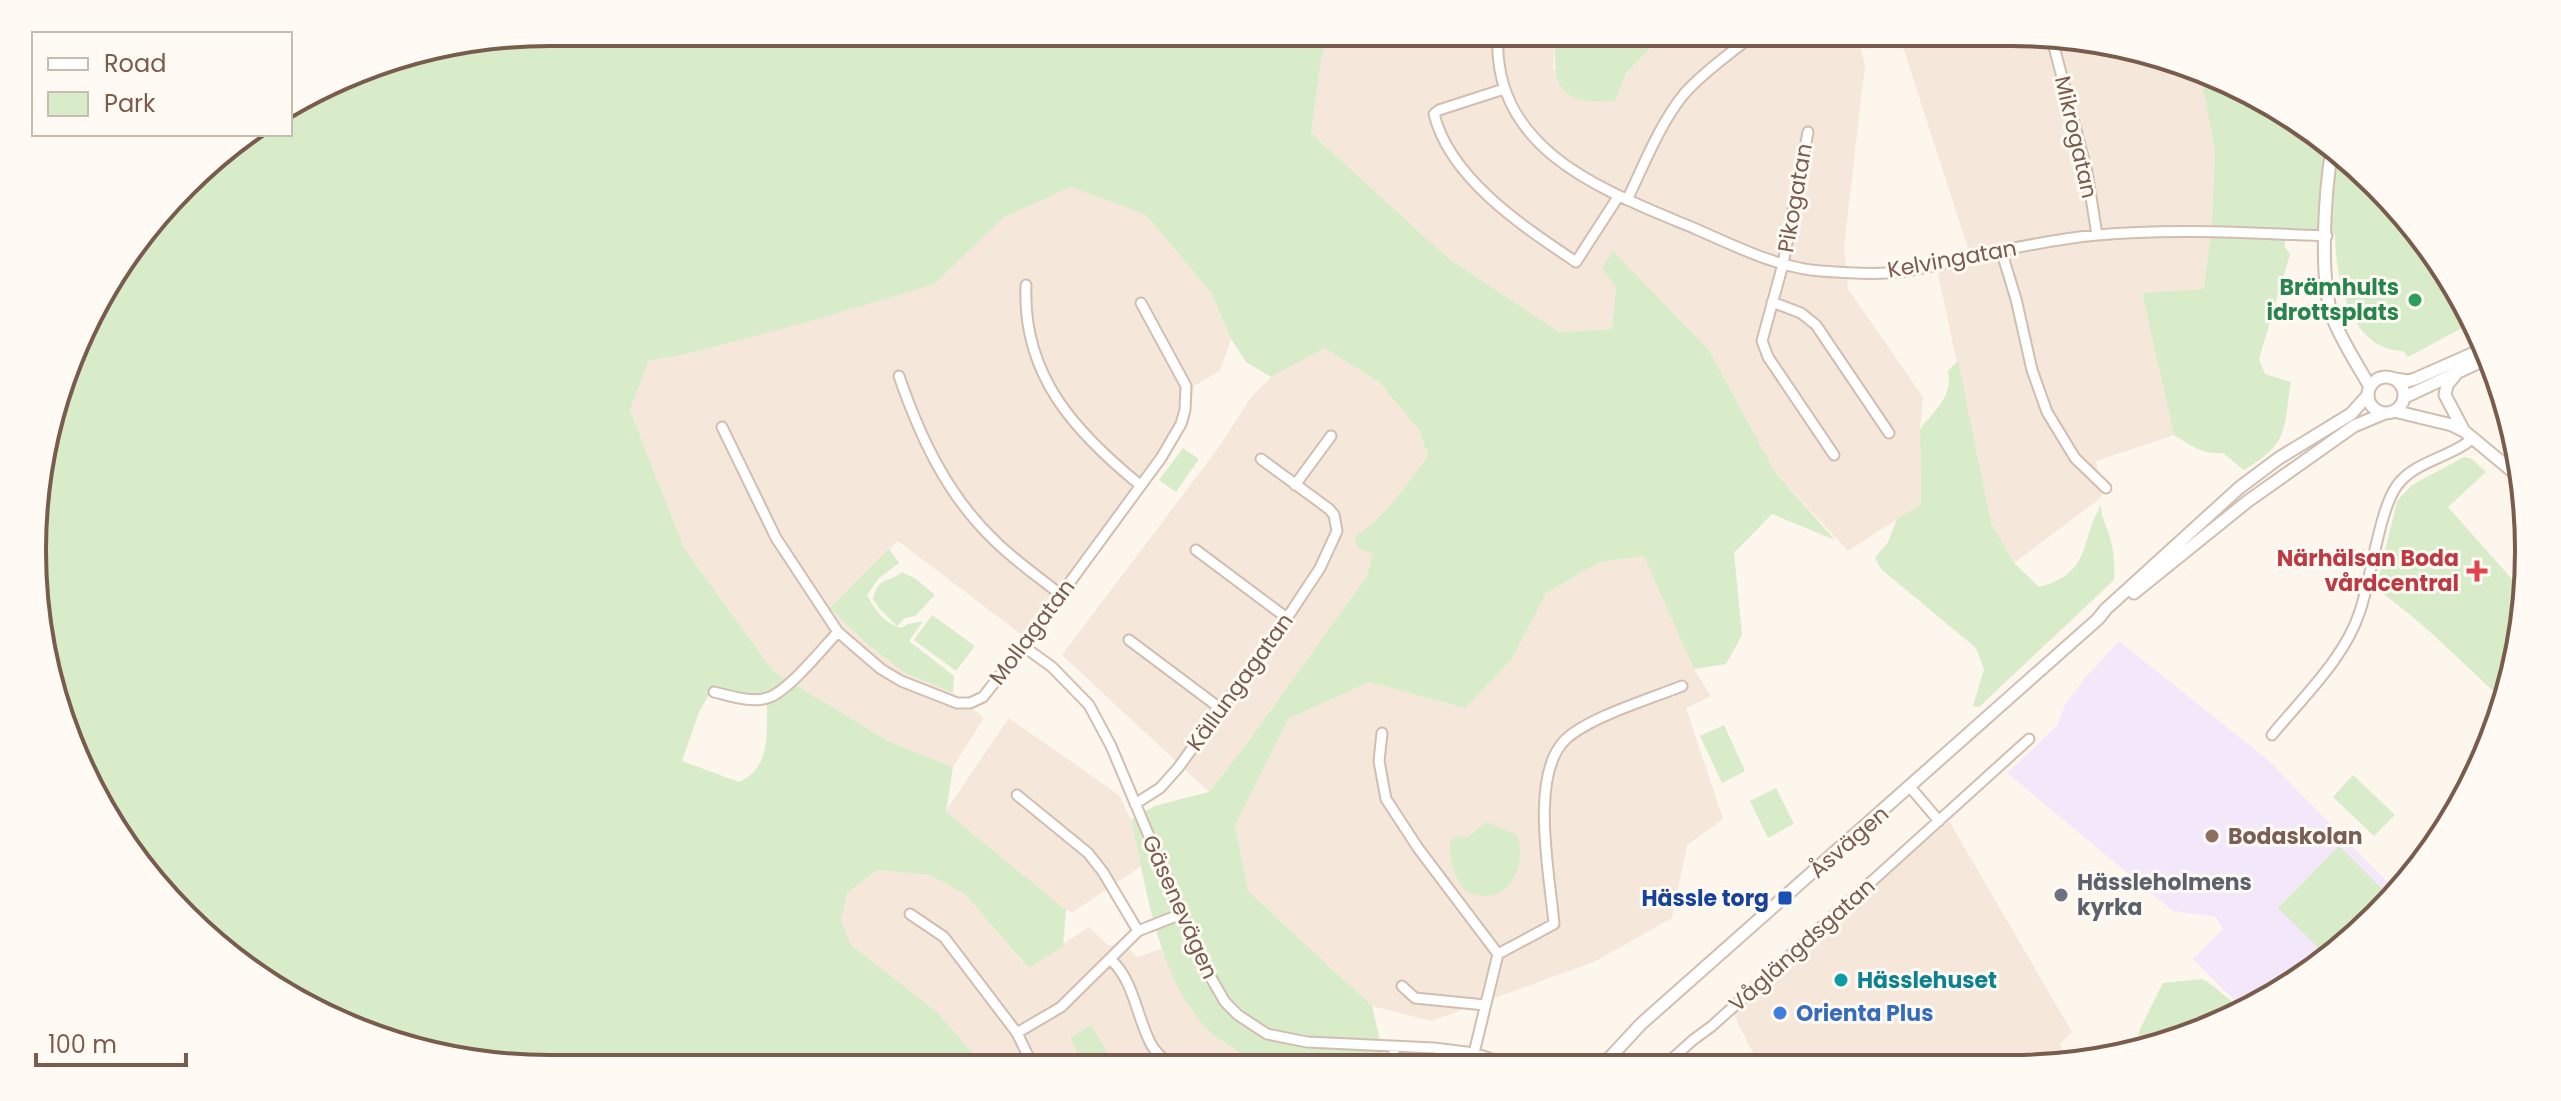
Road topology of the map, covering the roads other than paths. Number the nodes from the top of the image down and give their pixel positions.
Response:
1 (1498, 46) edge
2 (1738, 46) edge
3 (2054, 48) edge
4 (1504, 89) junction
5 (1808, 132) dead end
6 (2331, 161) edge
7 (1622, 199) junction
8 (2097, 235) junction
9 (2327, 236) junction
10 (2001, 250) junction
11 (1783, 264) junction
12 (1026, 285) dead end
13 (1772, 302) junction
14 (1141, 303) dead end
15 (2475, 353) edge
16 (2355, 358) junction
17 (2479, 362) edge
18 (2459, 370) junction
19 (899, 376) dead end
20 (2390, 378) junction
21 (2369, 391) junction
22 (2404, 398) junction
23 (2390, 412) junction
24 (2420, 416) junction
25 (722, 427) dead end
26 (1889, 433) dead end
27 (2469, 435) junction
28 (1331, 436) dead end
29 (1834, 455) dead end
30 (1261, 459) dead end
31 (2508, 467) edge
32 (1140, 485) junction
33 (1295, 485) junction
34 (2106, 488) dead end
35 (1196, 550) dead end
36 (1061, 595) junction
37 (1287, 618) junction
38 (2098, 619) junction
39 (838, 632) junction
40 (1129, 640) dead end
41 (1023, 646) junction
42 (1682, 686) dead end
43 (714, 692) dead end
44 (1221, 709) junction
45 (1382, 733) dead end
46 (2272, 735) dead end
47 (2029, 739) dead end
48 (1910, 787) junction
49 (1017, 795) dead end
50 (1135, 804) junction
51 (1939, 821) junction
52 (910, 914) dead end
53 (1181, 914) junction
54 (1138, 931) junction
55 (1498, 954) junction
56 (1111, 960) junction
57 (1402, 986) dead end
58 (1485, 1005) junction
59 (1017, 1033) junction
60 (1394, 1047) junction
61 (1474, 1053) junction
62 (1028, 1055) edge
63 (1160, 1055) edge
64 (1394, 1055) edge
65 (1480, 1055) edge
66 (1613, 1055) edge
67 (1676, 1055) edge

1 - 4 street, Kelvingatan
2 - 7 street
3 - 8 street, Mikrogatan
4 - 7 street, Kelvingatan
4 - 7 street
5 - 11 street, Pikogatan
6 - 9 street
7 - 11 street, Kelvingatan
8 - 9 street, Kelvingatan
8 - 10 street, Kelvingatan
9 - 16 street
10 - 11 street, Kelvingatan
10 - 34 street
11 - 13 street, Pikogatan
12 - 32 street
13 - 26 street
13 - 29 street, Pikogatan
14 - 32 street, Mollagatan
15 - 20 street
16 - 20 street
16 - 21 street
17 - 18 street
18 - 22 street
18 - 27 street
19 - 36 street
20 - 21 street
20 - 22 street
21 - 23 street
21 - 38 street, Åsvägen
22 - 23 street
22 - 24 street
23 - 24 street
23 - 38 street, Åsvägen
24 - 27 street
25 - 39 street, Mollagatan
27 - 31 street
27 - 46 street
28 - 33 street
30 - 33 street
32 - 36 street, Mollagatan
33 - 37 street, Källungagatan
35 - 37 street
36 - 41 street, Mollagatan
37 - 44 street, Källungagatan
38 - 48 street, Åsvägen
39 - 41 street, Mollagatan
39 - 43 street
40 - 44 street
41 - 50 street, Gäsenevägen
42 - 55 street
44 - 50 street, Källungagatan
45 - 55 street
47 - 51 street, Våglängdsgatan
48 - 51 street
48 - 66 street, Åsvägen
49 - 54 street
50 - 53 street, Gäsenevägen
51 - 67 street, Våglängdsgatan
52 - 59 street
53 - 54 street
53 - 60 street, Gäsenevägen
54 - 56 street
55 - 58 street
56 - 59 street
56 - 63 street
57 - 58 street
58 - 61 street
59 - 62 street
60 - 61 street, Gäsenevägen
60 - 64 street
61 - 65 street, Gäsenevägen

